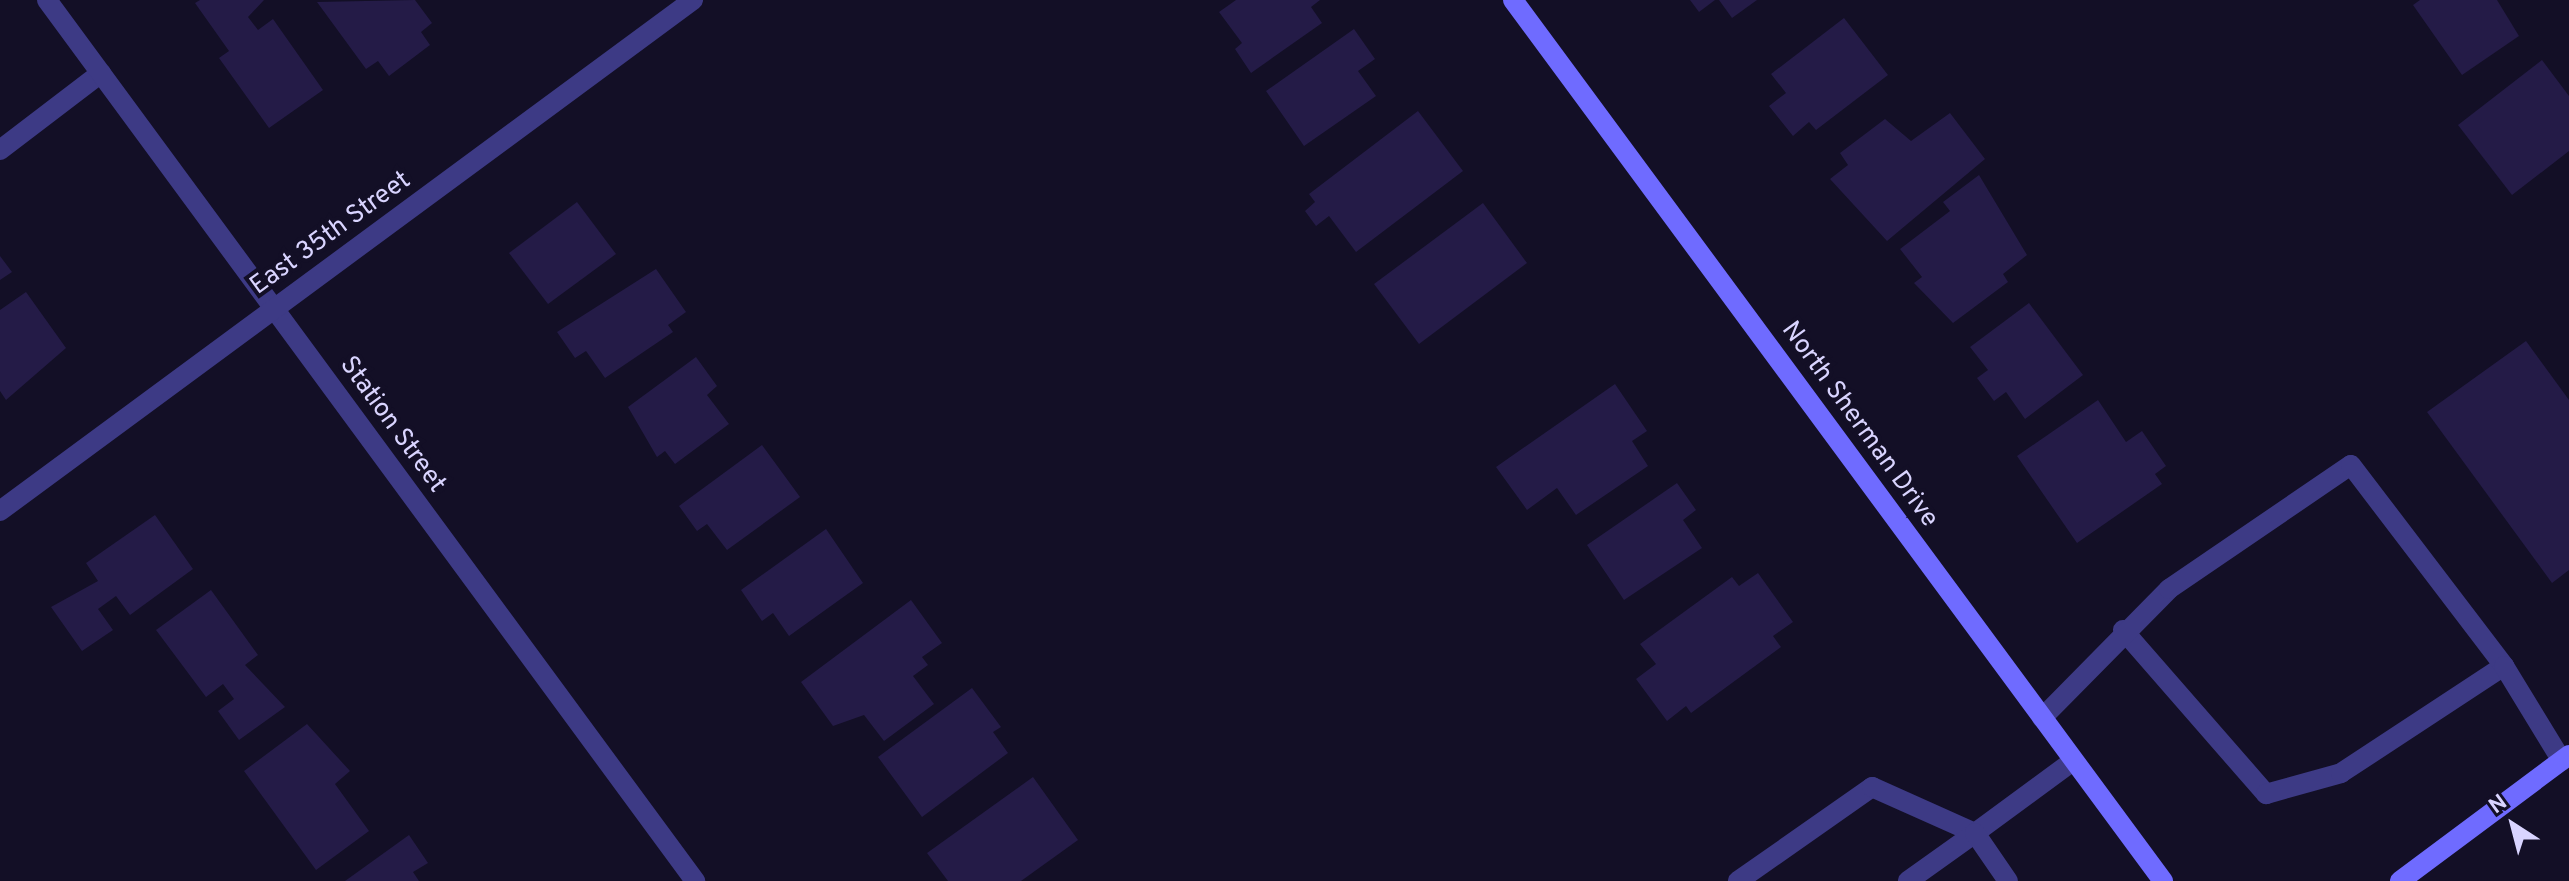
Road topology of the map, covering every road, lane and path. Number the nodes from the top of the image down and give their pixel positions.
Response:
1 (47, 0) edge
2 (693, 0) edge
3 (1513, 0) edge
4 (101, 73) junction
5 (0, 150) edge
6 (274, 308) junction
7 (0, 511) edge
8 (2123, 630) junction
9 (2504, 666) junction
10 (2042, 718) junction
11 (2565, 758) edge
12 (2073, 761) junction
13 (1975, 833) junction
14 (695, 881) edge
15 (1738, 881) edge
16 (1908, 881) edge
17 (2008, 881) edge
18 (2163, 881) edge
19 (2400, 881) edge

1 - 4 street, Station Street
2 - 6 street, East 35th Street
3 - 10 main road, North Sherman Drive
4 - 5 street
4 - 6 street, Station Street
6 - 7 street, East 35th Street
6 - 14 street, Station Street
8 - 9 street
8 - 9 street
8 - 10 street
9 - 11 street
10 - 12 main road, North Sherman Drive
11 - 19 main road
12 - 13 street
12 - 18 main road, North Sherman Drive
13 - 15 street
13 - 16 street
13 - 17 street

